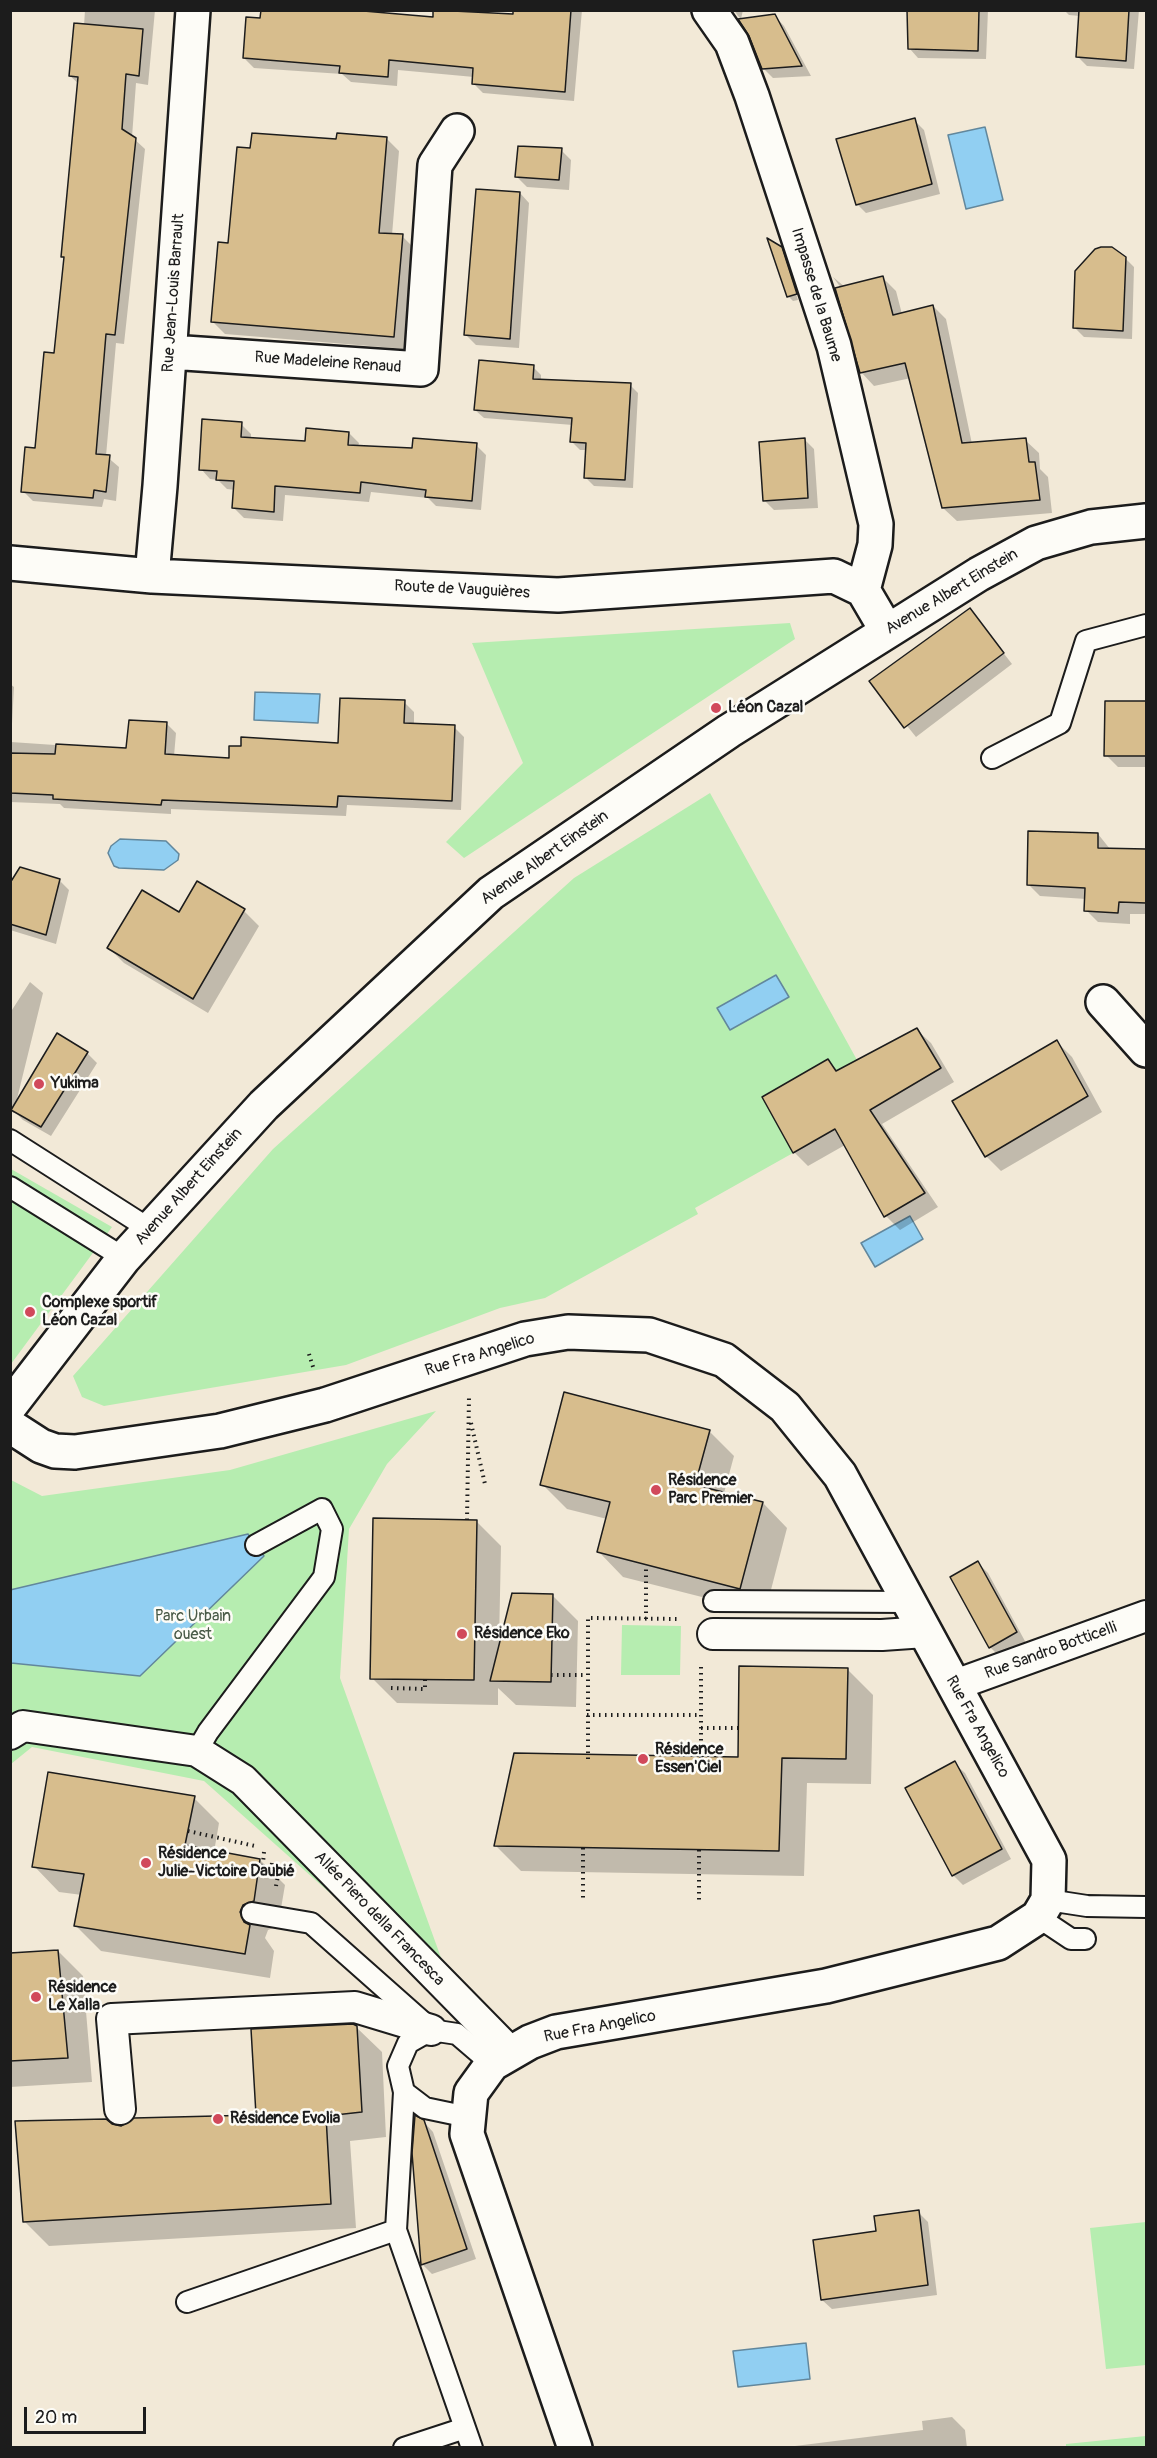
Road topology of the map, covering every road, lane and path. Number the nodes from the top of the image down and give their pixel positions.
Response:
1 (193, 10) edge
2 (709, 10) edge
3 (457, 131) dead end
4 (170, 352) junction
5 (1146, 521) edge
6 (10, 563) edge
7 (152, 576) junction
8 (863, 590) junction
9 (1146, 625) edge
10 (887, 631) junction
11 (992, 758) dead end
12 (1103, 1002) dead end
13 (1146, 1050) edge
14 (10, 1140) edge
15 (10, 1187) edge
16 (151, 1230) junction
17 (124, 1258) junction
18 (470, 1357) junction
19 (10, 1406) edge
20 (469, 1416) junction
21 (10, 1426) edge
22 (485, 1484) dead end
23 (466, 1520) dead end
24 (256, 1545) dead end
25 (646, 1565) dead end
26 (714, 1601) dead end
27 (909, 1602) junction
28 (1146, 1616) edge
29 (646, 1619) junction
30 (925, 1632) junction
31 (707, 1635) junction
32 (551, 1675) dead end
33 (587, 1675) junction
34 (425, 1679) dead end
35 (955, 1686) junction
36 (391, 1688) dead end
37 (587, 1715) junction
38 (701, 1715) junction
39 (701, 1728) junction
40 (738, 1728) dead end
41 (10, 1734) edge
42 (198, 1751) junction
43 (588, 1759) dead end
44 (701, 1762) dead end
45 (188, 1831) dead end
46 (264, 1848) dead end
47 (583, 1848) dead end
48 (699, 1850) dead end
49 (583, 1899) dead end
50 (699, 1900) dead end
51 (1146, 1907) edge
52 (1043, 1908) junction
53 (252, 1913) dead end
54 (1085, 1939) dead end
55 (431, 2030) junction
56 (501, 2058) junction
57 (404, 2092) junction
58 (120, 2109) dead end
59 (468, 2117) junction
60 (396, 2230) junction
61 (187, 2302) dead end
62 (465, 2428) junction
63 (404, 2448) edge
64 (472, 2448) edge
65 (575, 2448) edge

1 - 4 street, Rue Jean-Louis Barrault
2 - 8 street, Impasse de la Baume
3 - 4 street, Rue Madeleine Renaud
4 - 7 street, Rue Jean-Louis Barrault
5 - 10 street, Avenue Albert Einstein
6 - 7 street, Route de Vauguières
7 - 8 street, Route de Vauguières
8 - 10 street
9 - 11 lane
10 - 16 street, Avenue Albert Einstein
12 - 13 street
14 - 16 lane
15 - 17 lane
16 - 17 street, Avenue Albert Einstein
17 - 19 street, Avenue Albert Einstein
18 - 20 path
18 - 21 street, Rue Fra Angelico
18 - 27 street, Rue Fra Angelico
20 - 22 path
20 - 23 path
24 - 42 lane
25 - 29 path
26 - 27 lane
27 - 30 street, Rue Fra Angelico
28 - 35 street, Rue Sandro Botticelli
29 - 31 path
29 - 33 path
30 - 31 street
30 - 35 street, Rue Fra Angelico
31 - 38 path
32 - 33 path
33 - 37 path
34 - 36 path
35 - 52 street, Rue Fra Angelico
37 - 38 path
37 - 43 path
38 - 39 path
39 - 40 path
39 - 44 path
41 - 42 street, Allée Piero della Francesca
42 - 56 street, Allée Piero della Francesca
45 - 46 path
47 - 49 path
48 - 50 path
51 - 52 lane
52 - 54 lane
52 - 56 street, Rue Fra Angelico
53 - 55 lane
55 - 56 lane
55 - 57 lane
55 - 58 street
56 - 59 street
57 - 59 lane
57 - 60 lane
59 - 65 street
60 - 61 lane
60 - 62 lane
62 - 63 lane
62 - 64 lane

